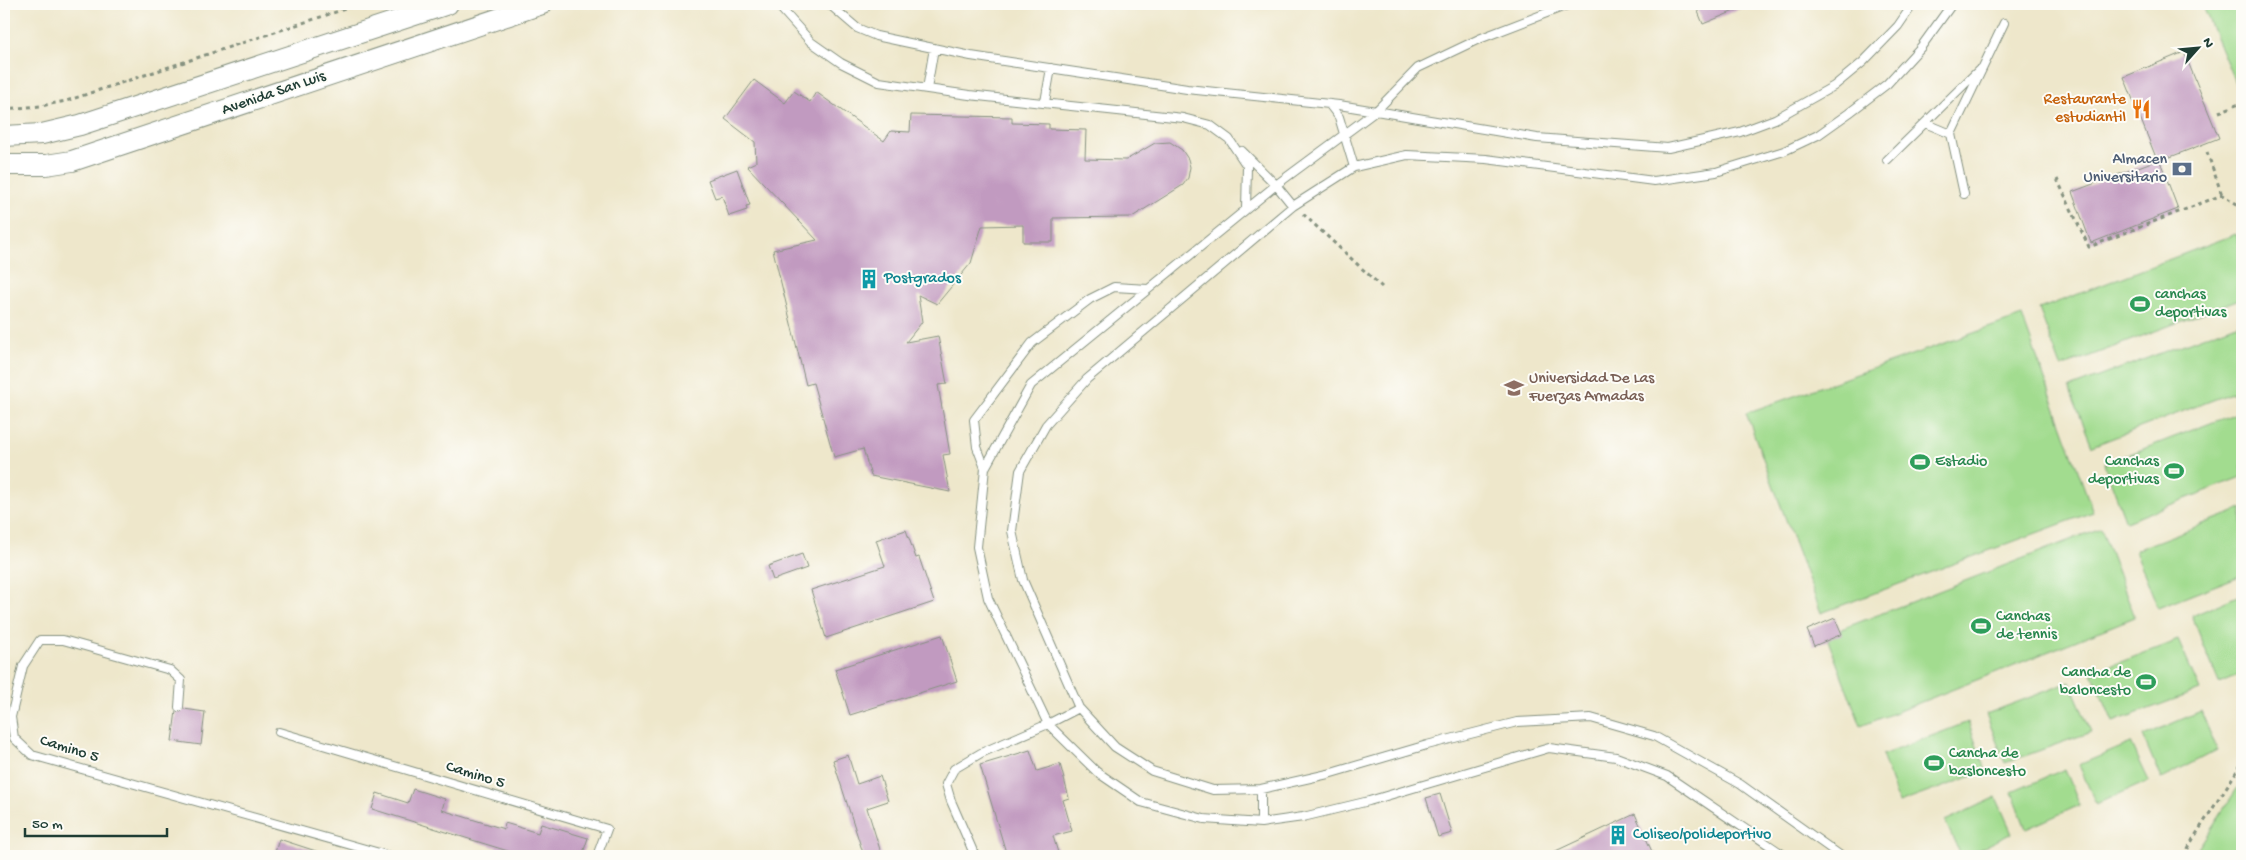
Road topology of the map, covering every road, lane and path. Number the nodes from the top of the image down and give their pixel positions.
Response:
1 (360, 4) edge
2 (448, 4) edge
3 (542, 4) edge
4 (777, 4) edge
5 (829, 4) edge
6 (1570, 4) edge
7 (1913, 4) edge
8 (1952, 4) edge
9 (2004, 23) dead end
10 (934, 48) junction
11 (1984, 66) junction
12 (1051, 68) junction
13 (928, 89) junction
14 (1044, 102) junction
15 (2242, 103) edge
16 (1329, 104) junction
17 (4, 109) edge
18 (1376, 111) junction
19 (2219, 112) dead end
20 (1925, 123) junction
21 (1344, 133) junction
22 (1951, 134) junction
23 (4, 136) edge
24 (1229, 139) junction
25 (2207, 152) dead end
26 (1887, 160) dead end
27 (4, 165) edge
28 (1354, 167) junction
29 (2057, 179) dead end
30 (1276, 185) junction
31 (1964, 194) dead end
32 (2222, 195) junction
33 (1293, 206) junction
34 (2242, 207) edge
35 (1246, 209) junction
36 (1382, 287) dead end
37 (1148, 289) junction
38 (985, 468) junction
39 (179, 707) dead end
40 (1079, 708) junction
41 (1048, 724) junction
42 (279, 732) dead end
43 (2242, 763) edge
44 (1260, 789) junction
45 (1261, 823) junction
46 (390, 856) edge
47 (596, 856) edge
48 (975, 856) edge
49 (1785, 856) edge
50 (1841, 856) edge
51 (2184, 856) edge

1 - 17 path
2 - 23 street, Avenida San Luis
3 - 27 street, Avenida San Luis
4 - 13 lane
5 - 10 lane
6 - 18 lane
7 - 18 lane
8 - 28 lane
9 - 11 lane
10 - 12 lane
10 - 13 lane
11 - 20 lane
11 - 22 lane
12 - 14 lane
12 - 16 lane
13 - 14 lane
14 - 24 lane
15 - 19 path
16 - 18 lane
16 - 21 lane
18 - 21 lane
20 - 22 lane
20 - 26 lane
21 - 28 lane
21 - 30 lane
22 - 31 lane
24 - 30 lane
24 - 35 lane
25 - 32 path
28 - 33 lane
29 - 32 path
30 - 33 lane
30 - 35 lane
32 - 34 path
33 - 36 path
33 - 40 lane
35 - 37 lane
37 - 38 lane
37 - 38 lane
38 - 41 lane
39 - 46 lane, Camino 5
40 - 41 lane
40 - 44 lane
41 - 45 lane
41 - 48 lane
42 - 47 lane, Camino 5
43 - 51 path
44 - 45 lane
44 - 50 lane
45 - 49 lane

